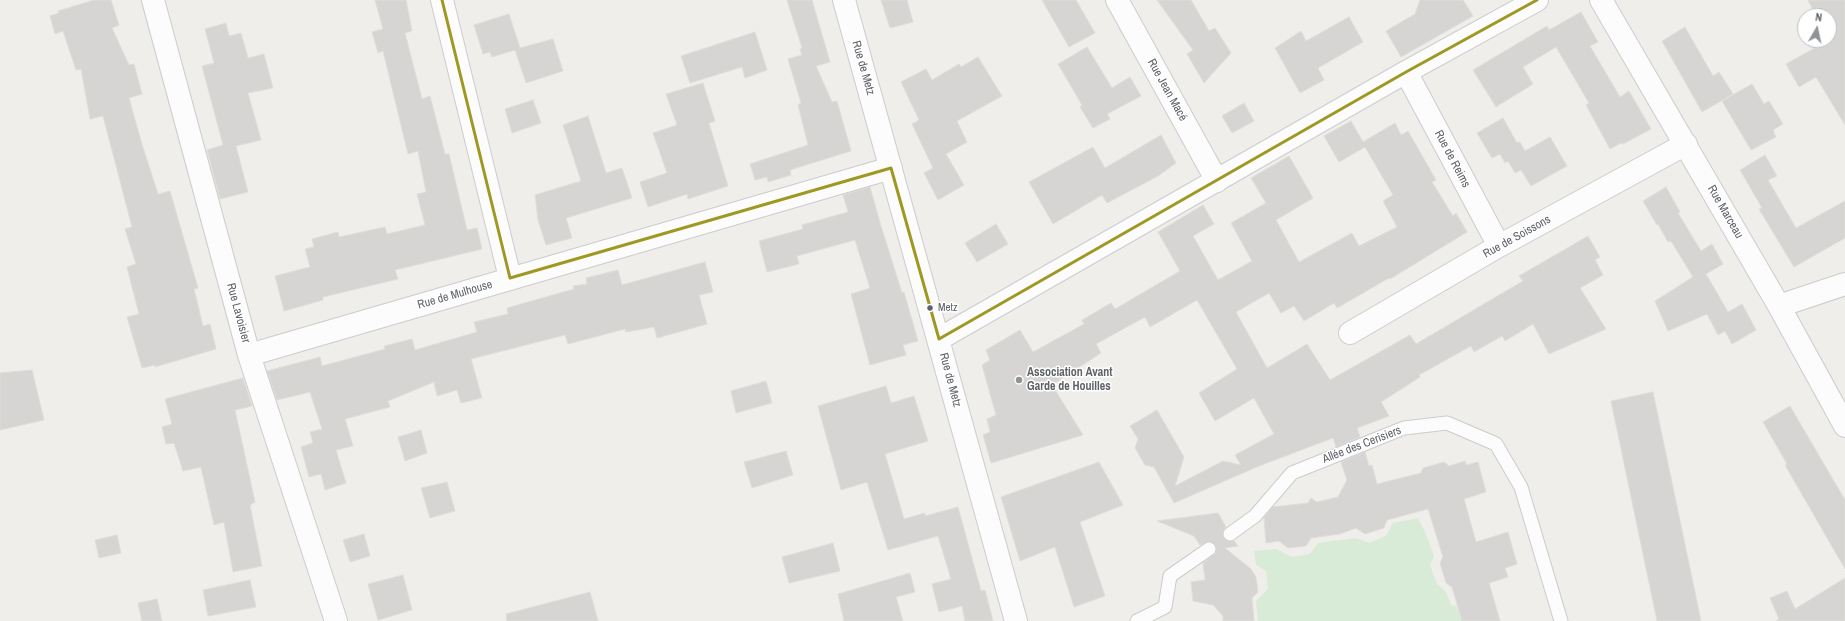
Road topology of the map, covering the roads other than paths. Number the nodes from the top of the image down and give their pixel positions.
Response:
1 (153, 0) edge
2 (442, 0) edge
3 (844, 0) edge
4 (1117, 0) edge
5 (1537, 0) edge
6 (1601, 0) edge
7 (1406, 72) junction
8 (1686, 144) junction
9 (891, 168) junction
10 (1217, 181) junction
11 (1500, 246) junction
12 (510, 278) junction
13 (1845, 284) edge
14 (1778, 306) junction
15 (1350, 333) dead end
16 (939, 339) junction
17 (249, 355) junction
18 (1845, 426) edge
19 (1230, 534) dead end
20 (1209, 549) dead end
21 (336, 621) edge
22 (1016, 621) edge
23 (1137, 621) edge
24 (1561, 621) edge

1 - 17 street, Rue Lavoisier
2 - 12 street
3 - 9 street, Rue de Metz
4 - 10 street, Rue Jean Macé
5 - 7 street
6 - 8 street, Rue Marceau
7 - 10 street
7 - 11 street, Rue de Reims
8 - 11 street, Rue de Soissons
8 - 14 street, Rue Marceau
9 - 12 street, Rue de Mulhouse
9 - 16 street, Rue de Metz
10 - 16 street
11 - 15 street, Rue de Soissons
12 - 17 street, Rue de Mulhouse
13 - 14 street
14 - 18 street, Rue Marceau
16 - 22 street, Rue de Metz
17 - 21 street, Rue Lavoisier
19 - 24 lane, Allée des Cerisiers
20 - 23 lane

